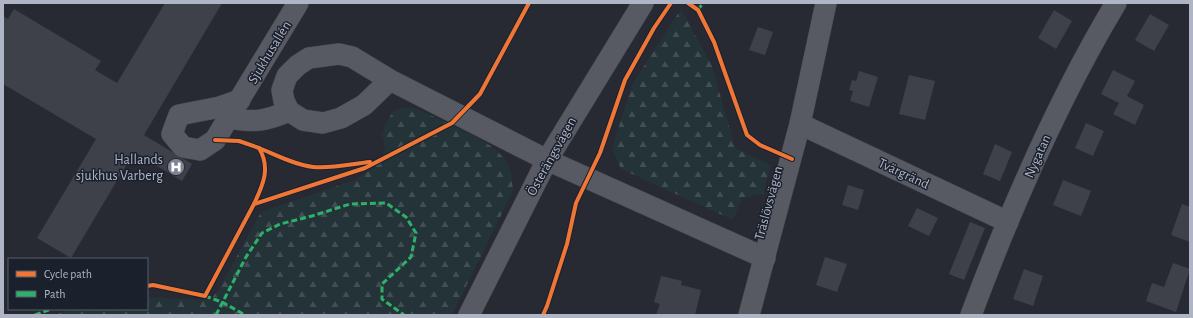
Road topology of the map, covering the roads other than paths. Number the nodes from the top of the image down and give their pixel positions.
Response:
1 (298, 3) edge
2 (643, 3) edge
3 (656, 3) edge
4 (826, 3) edge
5 (1116, 3) edge
6 (390, 80) junction
7 (240, 100) junction
8 (289, 111) junction
9 (229, 118) junction
10 (800, 124) junction
11 (553, 162) junction
12 (1008, 222) junction
13 (765, 258) junction
14 (469, 315) edge
15 (483, 315) edge
16 (749, 315) edge
17 (971, 315) edge

1 - 7 street, Sjukhusallén
2 - 11 street, Österängsvägen
3 - 11 street, Österängsvägen
4 - 10 street, Träslövsvägen
5 - 12 street, Nygatan
6 - 8 street
6 - 8 street
6 - 11 street
7 - 9 street, Sjukhusallén
7 - 9 street, Sjukhusallén
8 - 9 street
10 - 12 street, Tvärgränd
10 - 13 street, Träslövsvägen
11 - 13 street
11 - 14 street, Österängsvägen
11 - 15 street, Österängsvägen
12 - 17 street, Nygatan
13 - 16 street, Träslövsvägen

